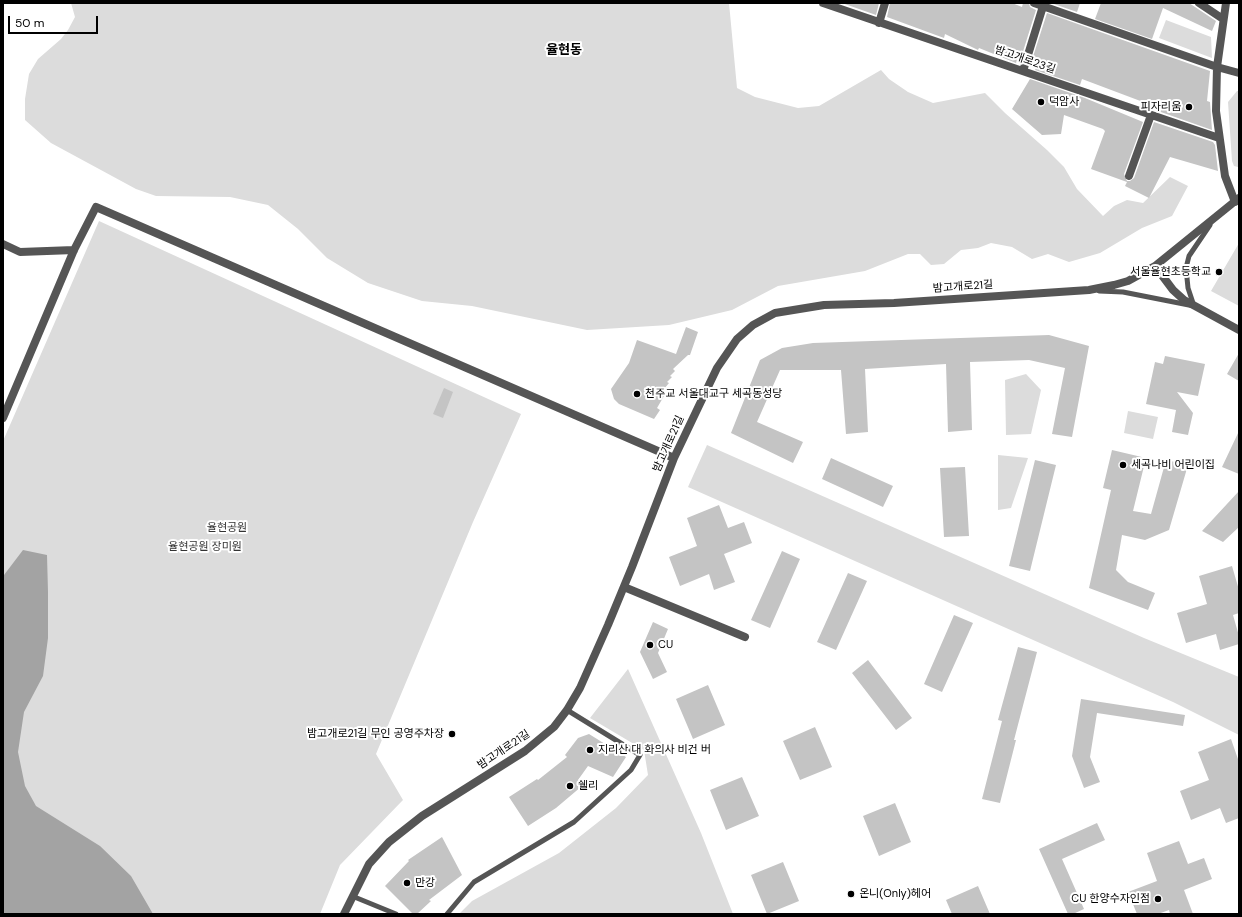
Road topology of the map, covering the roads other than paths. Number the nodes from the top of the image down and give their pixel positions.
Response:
1 (823, 3) edge
2 (885, 3) edge
3 (1034, 3) edge
4 (1199, 3) edge
5 (1226, 3) edge
6 (1044, 5) edge
7 (1223, 18) junction
8 (879, 23) junction
9 (1217, 67) junction
10 (1023, 71) junction
11 (1239, 73) edge
12 (1151, 115) junction
13 (1219, 138) junction
14 (1129, 176) dead end
15 (1237, 200) edge
16 (1213, 220) junction
17 (3, 244) edge
18 (74, 250) junction
19 (1156, 266) junction
20 (1089, 290) junction
21 (1194, 306) junction
22 (1239, 330) edge
23 (3, 418) edge
24 (674, 458) junction
25 (624, 587) junction
26 (745, 637) dead end
27 (567, 710) junction
28 (352, 896) junction
29 (344, 914) edge
30 (396, 914) edge
31 (447, 914) edge

1 - 8 street, 밤고개로23길
2 - 8 street
3 - 6 street
4 - 7 street
5 - 7 street
6 - 9 street
6 - 10 street
7 - 9 street
8 - 10 street, 밤고개로23길
9 - 11 street
9 - 13 street
10 - 12 street, 밤고개로23길
12 - 13 street, 밤고개로23길
12 - 14 street
13 - 15 street
15 - 16 street, 밤고개로21길
16 - 19 street, 밤고개로21길
16 - 21 lane
17 - 18 street
18 - 23 street
18 - 24 street
19 - 20 street, 밤고개로21길
19 - 21 street
20 - 21 lane
20 - 24 street, 밤고개로21길
21 - 22 street
24 - 25 street, 밤고개로21길
25 - 26 street
25 - 27 street, 밤고개로21길
27 - 28 street, 밤고개로21길
27 - 31 lane
28 - 29 street, 밤고개로21길
28 - 30 lane

